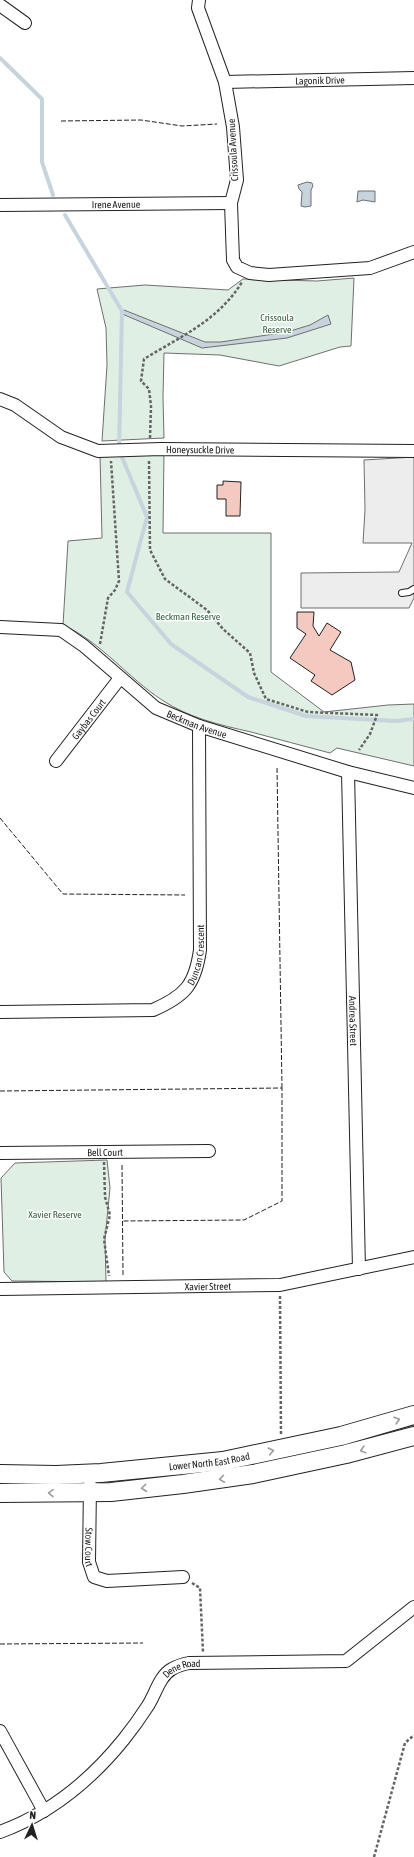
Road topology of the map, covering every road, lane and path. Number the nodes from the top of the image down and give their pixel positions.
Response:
1 (199, 0) edge
2 (0, 5) edge
3 (25, 23) dead end
4 (414, 78) edge
5 (225, 82) junction
6 (231, 204) junction
7 (0, 205) edge
8 (414, 252) edge
9 (250, 273) junction
10 (0, 399) edge
11 (150, 450) junction
12 (111, 451) junction
13 (414, 451) edge
14 (414, 589) edge
15 (402, 593) dead end
16 (0, 627) edge
17 (98, 658) junction
18 (120, 678) junction
19 (199, 726) junction
20 (359, 750) dead end
21 (56, 760) dead end
22 (348, 772) junction
23 (414, 788) edge
24 (0, 1012) edge
25 (209, 1151) dead end
26 (103, 1152) junction
27 (0, 1153) edge
28 (414, 1257) edge
29 (359, 1269) junction
30 (280, 1286) junction
31 (110, 1288) junction
32 (0, 1289) edge
33 (414, 1415) edge
34 (414, 1436) edge
35 (280, 1439) dead end
36 (0, 1474) edge
37 (89, 1474) junction
38 (90, 1492) junction
39 (0, 1493) edge
40 (183, 1577) joint
41 (414, 1607) edge
42 (203, 1662) junction
43 (0, 1731) edge
44 (414, 1735) edge
45 (44, 1810) junction
46 (0, 1832) edge
47 (374, 1857) edge

1 - 5 street, Crissoula Avenue
2 - 3 street
4 - 5 street, Lagonik Drive
5 - 6 street, Crissoula Avenue
6 - 7 street, Irene Avenue
6 - 9 street, Crissoula Avenue
8 - 9 street, Crissoula Avenue
9 - 11 path
10 - 12 street, Honeysuckle Drive
11 - 12 street, Honeysuckle Drive
11 - 13 street, Honeysuckle Drive
11 - 20 path
12 - 17 path
14 - 15 lane
16 - 17 street, Beckman Avenue
17 - 18 street, Beckman Avenue
18 - 19 street, Beckman Avenue
18 - 21 street, Gaybas Court
19 - 22 street, Beckman Avenue
19 - 24 street, Duncan Crescent
22 - 23 street, Beckman Avenue
22 - 29 street, Andrea Street
25 - 26 street, Bell Court
26 - 27 street, Bell Court
26 - 31 path
28 - 29 street, Xavier Street
29 - 30 street, Xavier Street
30 - 31 street, Xavier Street
30 - 35 path
31 - 32 street, Xavier Street
37 -> 33 main road, Lower North East Road
34 -> 38 main road, Lower North East Road
36 - 37 main road, Lower North East Road
37 - 38 street, Stow Court
38 -> 39 main road, Lower North East Road
38 - 40 street, Stow Court
40 - 42 path
41 - 42 street, Dene Road
42 - 45 street, Dene Road
43 - 45 street
44 - 47 path
45 - 46 street, Dene Road

